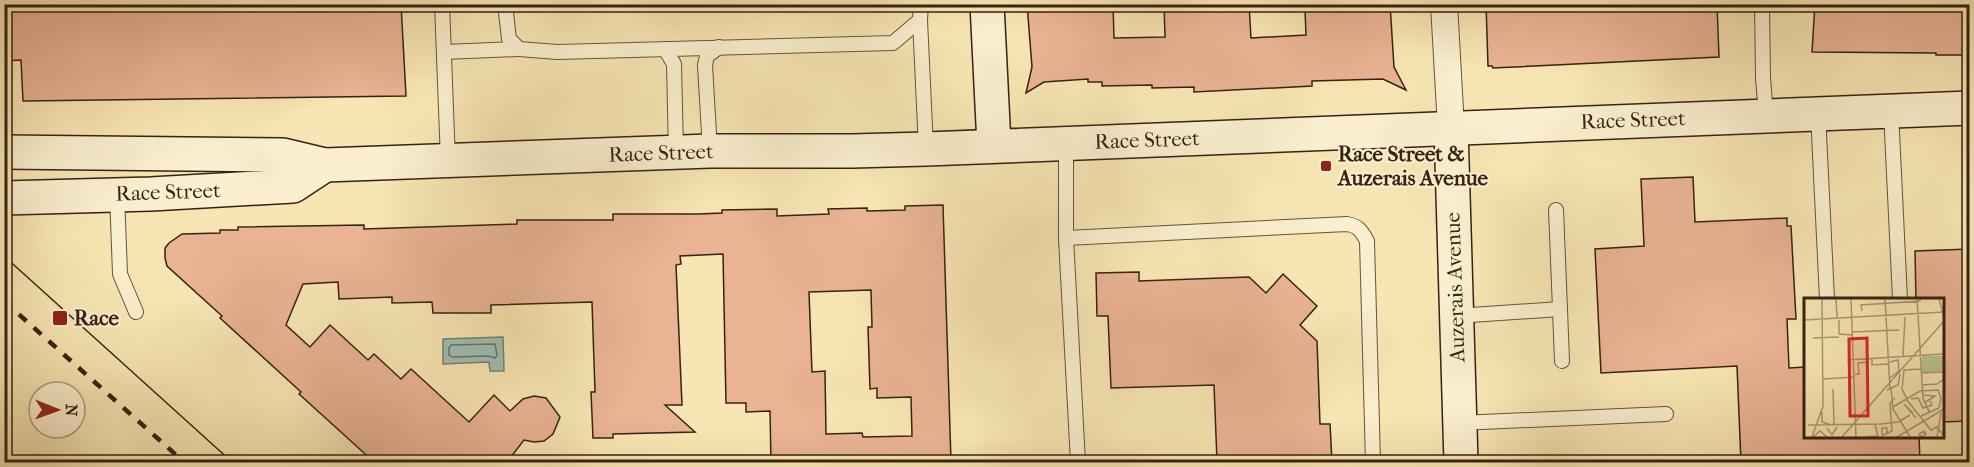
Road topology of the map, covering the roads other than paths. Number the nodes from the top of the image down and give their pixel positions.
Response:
1 (442, 4) edge
2 (505, 4) edge
3 (921, 4) edge
4 (987, 4) edge
5 (1444, 4) edge
6 (1762, 4) edge
7 (920, 20) junction
8 (719, 47) junction
9 (519, 49) junction
10 (665, 49) junction
11 (444, 52) junction
12 (1970, 108) edge
13 (1891, 111) junction
14 (1818, 113) junction
15 (1766, 115) junction
16 (1451, 128) junction
17 (1066, 143) junction
18 (994, 145) junction
19 (926, 149) junction
20 (710, 151) junction
21 (4, 152) edge
22 (676, 153) junction
23 (235, 155) junction
24 (448, 161) junction
25 (325, 165) junction
26 (117, 194) junction
27 (4, 198) edge
28 (1556, 210) dead end
29 (1066, 238) junction
30 (1827, 298) edge
31 (1900, 298) edge
32 (1560, 309) junction
33 (136, 312) dead end
34 (1456, 316) junction
35 (1562, 361) dead end
36 (1666, 414) dead end
37 (1460, 423) junction
38 (1078, 462) edge
39 (1373, 462) edge
40 (1461, 462) edge

1 - 11 lane
2 - 9 lane
3 - 7 lane
4 - 18 main road
5 - 16 street, Auzerais Avenue
6 - 15 lane
7 - 8 lane
7 - 19 lane
8 - 10 lane
8 - 20 lane
9 - 10 lane
9 - 11 lane
10 - 22 lane
11 - 24 lane
12 - 13 main road, Race Street
13 - 14 main road, Race Street
13 - 31 lane
14 - 15 main road, Race Street
14 - 30 lane
15 - 16 main road, Race Street
16 - 17 main road, Race Street
16 - 34 main road, Auzerais Avenue
17 - 18 main road, Race Street
17 - 29 lane
18 - 19 main road, Race Street
19 - 20 main road, Race Street
20 - 22 main road, Race Street
21 - 23 main road, Race Street
22 - 24 main road, Race Street
23 - 25 main road, Race Street
23 - 26 main road
24 - 25 main road, Race Street
25 - 26 main road, Race Street
26 - 27 main road, Race Street
26 - 33 lane
28 - 32 lane
29 - 38 lane
29 - 39 lane
32 - 34 lane
32 - 35 lane
34 - 37 main road, Auzerais Avenue
36 - 37 lane
37 - 40 main road, Auzerais Avenue

